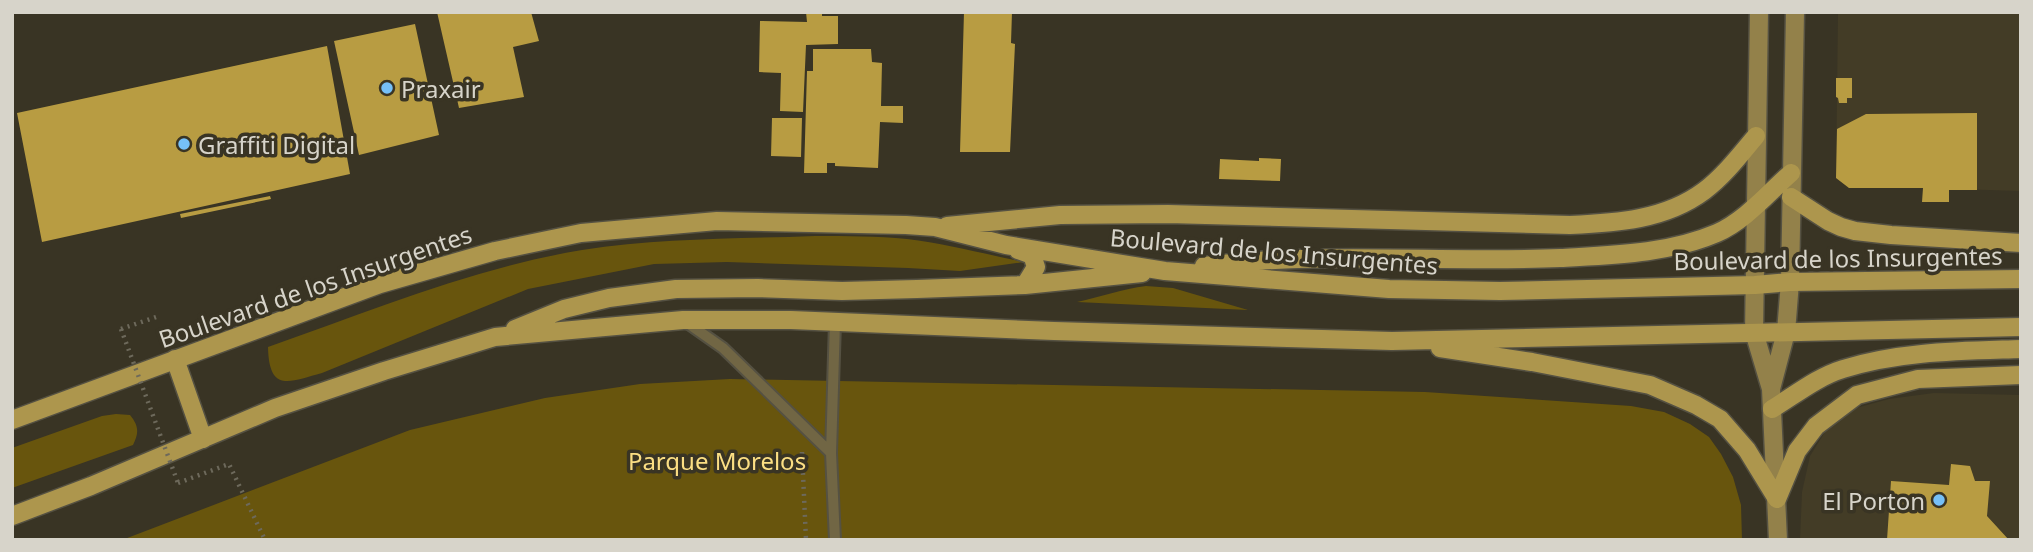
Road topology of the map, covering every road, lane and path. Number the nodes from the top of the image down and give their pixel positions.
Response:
1 (1759, 12) edge
2 (1795, 12) edge
3 (1756, 136) junction
4 (1791, 173) junction
5 (1791, 197) junction
6 (1757, 204) junction
7 (935, 227) junction
8 (2021, 243) edge
9 (1006, 245) junction
10 (1165, 271) junction
11 (2021, 279) edge
12 (1790, 282) junction
13 (1025, 285) junction
14 (1755, 285) junction
15 (159, 316) dead end
16 (683, 320) junction
17 (835, 322) junction
18 (2021, 327) edge
19 (1754, 332) junction
20 (1786, 332) junction
21 (495, 337) junction
22 (1392, 341) junction
23 (2021, 349) edge
24 (176, 359) junction
25 (2021, 375) edge
26 (1771, 389) junction
27 (1773, 409) junction
28 (12, 420) edge
29 (203, 439) junction
30 (802, 445) dead end
31 (831, 453) junction
32 (1777, 499) junction
33 (12, 516) edge
34 (265, 540) edge
35 (806, 540) edge
36 (835, 540) edge
37 (1778, 540) edge

1 - 3 main road
2 - 4 main road
3 - 6 main road
3 - 7 main road
4 - 5 main road
4 - 6 main road
5 - 8 main road
5 - 12 main road
6 - 10 main road
6 - 14 main road
7 - 9 main road, Boulevard de los Insurgentes
7 - 24 main road, Boulevard de los Insurgentes
9 - 10 main road, Boulevard de los Insurgentes
9 - 13 main road
10 - 13 main road
10 - 14 main road, Boulevard de los Insurgentes
11 - 12 main road, Boulevard de los Insurgentes
12 - 14 main road, Boulevard de los Insurgentes
12 - 20 main road
13 - 21 main road
14 - 19 main road
15 - 34 path, bridge
16 - 17 main road
16 - 21 main road
16 - 31 lane
17 - 22 main road
17 - 31 lane
18 - 20 main road
19 - 20 main road
19 - 22 main road
19 - 26 main road
20 - 26 main road
21 - 29 main road
22 - 32 main road
23 - 27 main road
24 - 28 main road, Boulevard de los Insurgentes
24 - 29 main road
25 - 32 main road
26 - 27 main road
27 - 32 main road
29 - 33 main road
30 - 35 path
31 - 36 lane
32 - 37 main road

